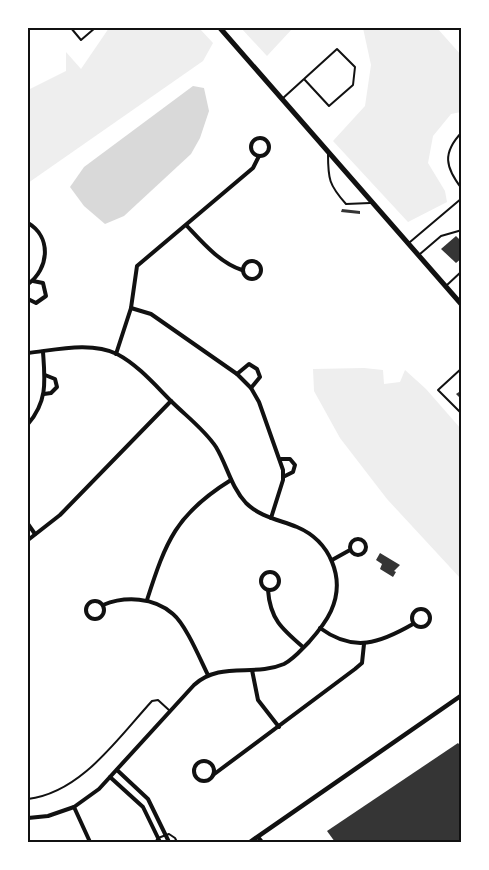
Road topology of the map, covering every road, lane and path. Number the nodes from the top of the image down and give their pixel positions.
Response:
1 (71, 28) edge
2 (95, 28) edge
3 (220, 28) edge
4 (304, 79) junction
5 (282, 99) junction
6 (462, 132) edge
7 (328, 151) junction
8 (259, 156) junction
9 (462, 189) edge
10 (462, 198) edge
11 (372, 202) junction
12 (28, 223) edge
13 (187, 226) junction
14 (462, 230) edge
15 (408, 244) junction
16 (418, 255) junction
17 (242, 270) junction
18 (462, 271) edge
19 (33, 281) junction
20 (28, 284) edge
21 (446, 286) junction
22 (28, 299) edge
23 (462, 305) edge
24 (131, 308) junction
25 (42, 352) junction
26 (28, 353) edge
27 (116, 354) junction
28 (462, 368) edge
29 (237, 374) junction
30 (45, 375) junction
31 (251, 388) junction
32 (44, 394) junction
33 (171, 401) junction
34 (462, 414) edge
35 (28, 424) edge
36 (281, 459) junction
37 (283, 476) junction
38 (231, 480) junction
39 (271, 518) junction
40 (28, 524) edge
41 (35, 534) junction
42 (28, 540) edge
43 (350, 550) junction
44 (332, 560) junction
45 (268, 590) junction
46 (147, 600) junction
47 (103, 604) junction
48 (413, 624) junction
49 (320, 628) junction
50 (364, 644) junction
51 (303, 648) junction
52 (252, 670) junction
53 (208, 675) junction
54 (462, 695) edge
55 (170, 711) junction
56 (280, 727) junction
57 (117, 770) junction
58 (213, 775) junction
59 (110, 777) junction
60 (28, 799) edge
61 (74, 807) junction
62 (28, 818) edge
63 (165, 834) junction
64 (258, 837) junction
65 (159, 840) edge
66 (91, 842) edge
67 (155, 842) edge
68 (169, 842) edge
69 (177, 842) edge
70 (250, 842) edge
71 (262, 842) edge

1 - 2 lane
3 - 5 main road
4 - 4 lane
4 - 5 lane
5 - 7 main road
6 - 9 lane
7 - 11 main road
7 - 11 lane
8 - 8 street
8 - 13 street
10 - 15 lane
11 - 15 main road
12 - 19 street
13 - 17 street
13 - 24 street
14 - 16 lane
15 - 16 main road
16 - 21 main road
17 - 17 street
18 - 21 lane
19 - 20 street
19 - 22 street
21 - 23 main road
24 - 27 street
24 - 29 street
25 - 26 street
25 - 27 street
25 - 30 street
27 - 33 street
28 - 34 lane
29 - 31 street
29 - 31 street
30 - 32 street
30 - 32 street
31 - 36 street
32 - 35 street
33 - 38 street
33 - 41 street
36 - 37 street
36 - 37 street
37 - 39 street
38 - 39 street
38 - 46 street
39 - 44 street
40 - 41 street
41 - 42 street
43 - 43 street
43 - 44 street
44 - 49 street
45 - 45 street
45 - 51 street
46 - 47 street
46 - 53 street
47 - 47 street
48 - 48 street
48 - 50 street
49 - 50 street
49 - 51 street
50 - 56 street
51 - 52 street
52 - 53 street
52 - 56 street
53 - 55 street
54 - 64 street
55 - 57 street
55 - 60 lane
56 - 58 street
57 - 59 street
57 - 63 street
58 - 58 street
59 - 61 street
59 - 65 street
61 - 62 street
61 - 66 street
63 - 65 lane
63 - 68 street
63 - 69 lane
64 - 70 street
64 - 71 street
65 - 67 lane

